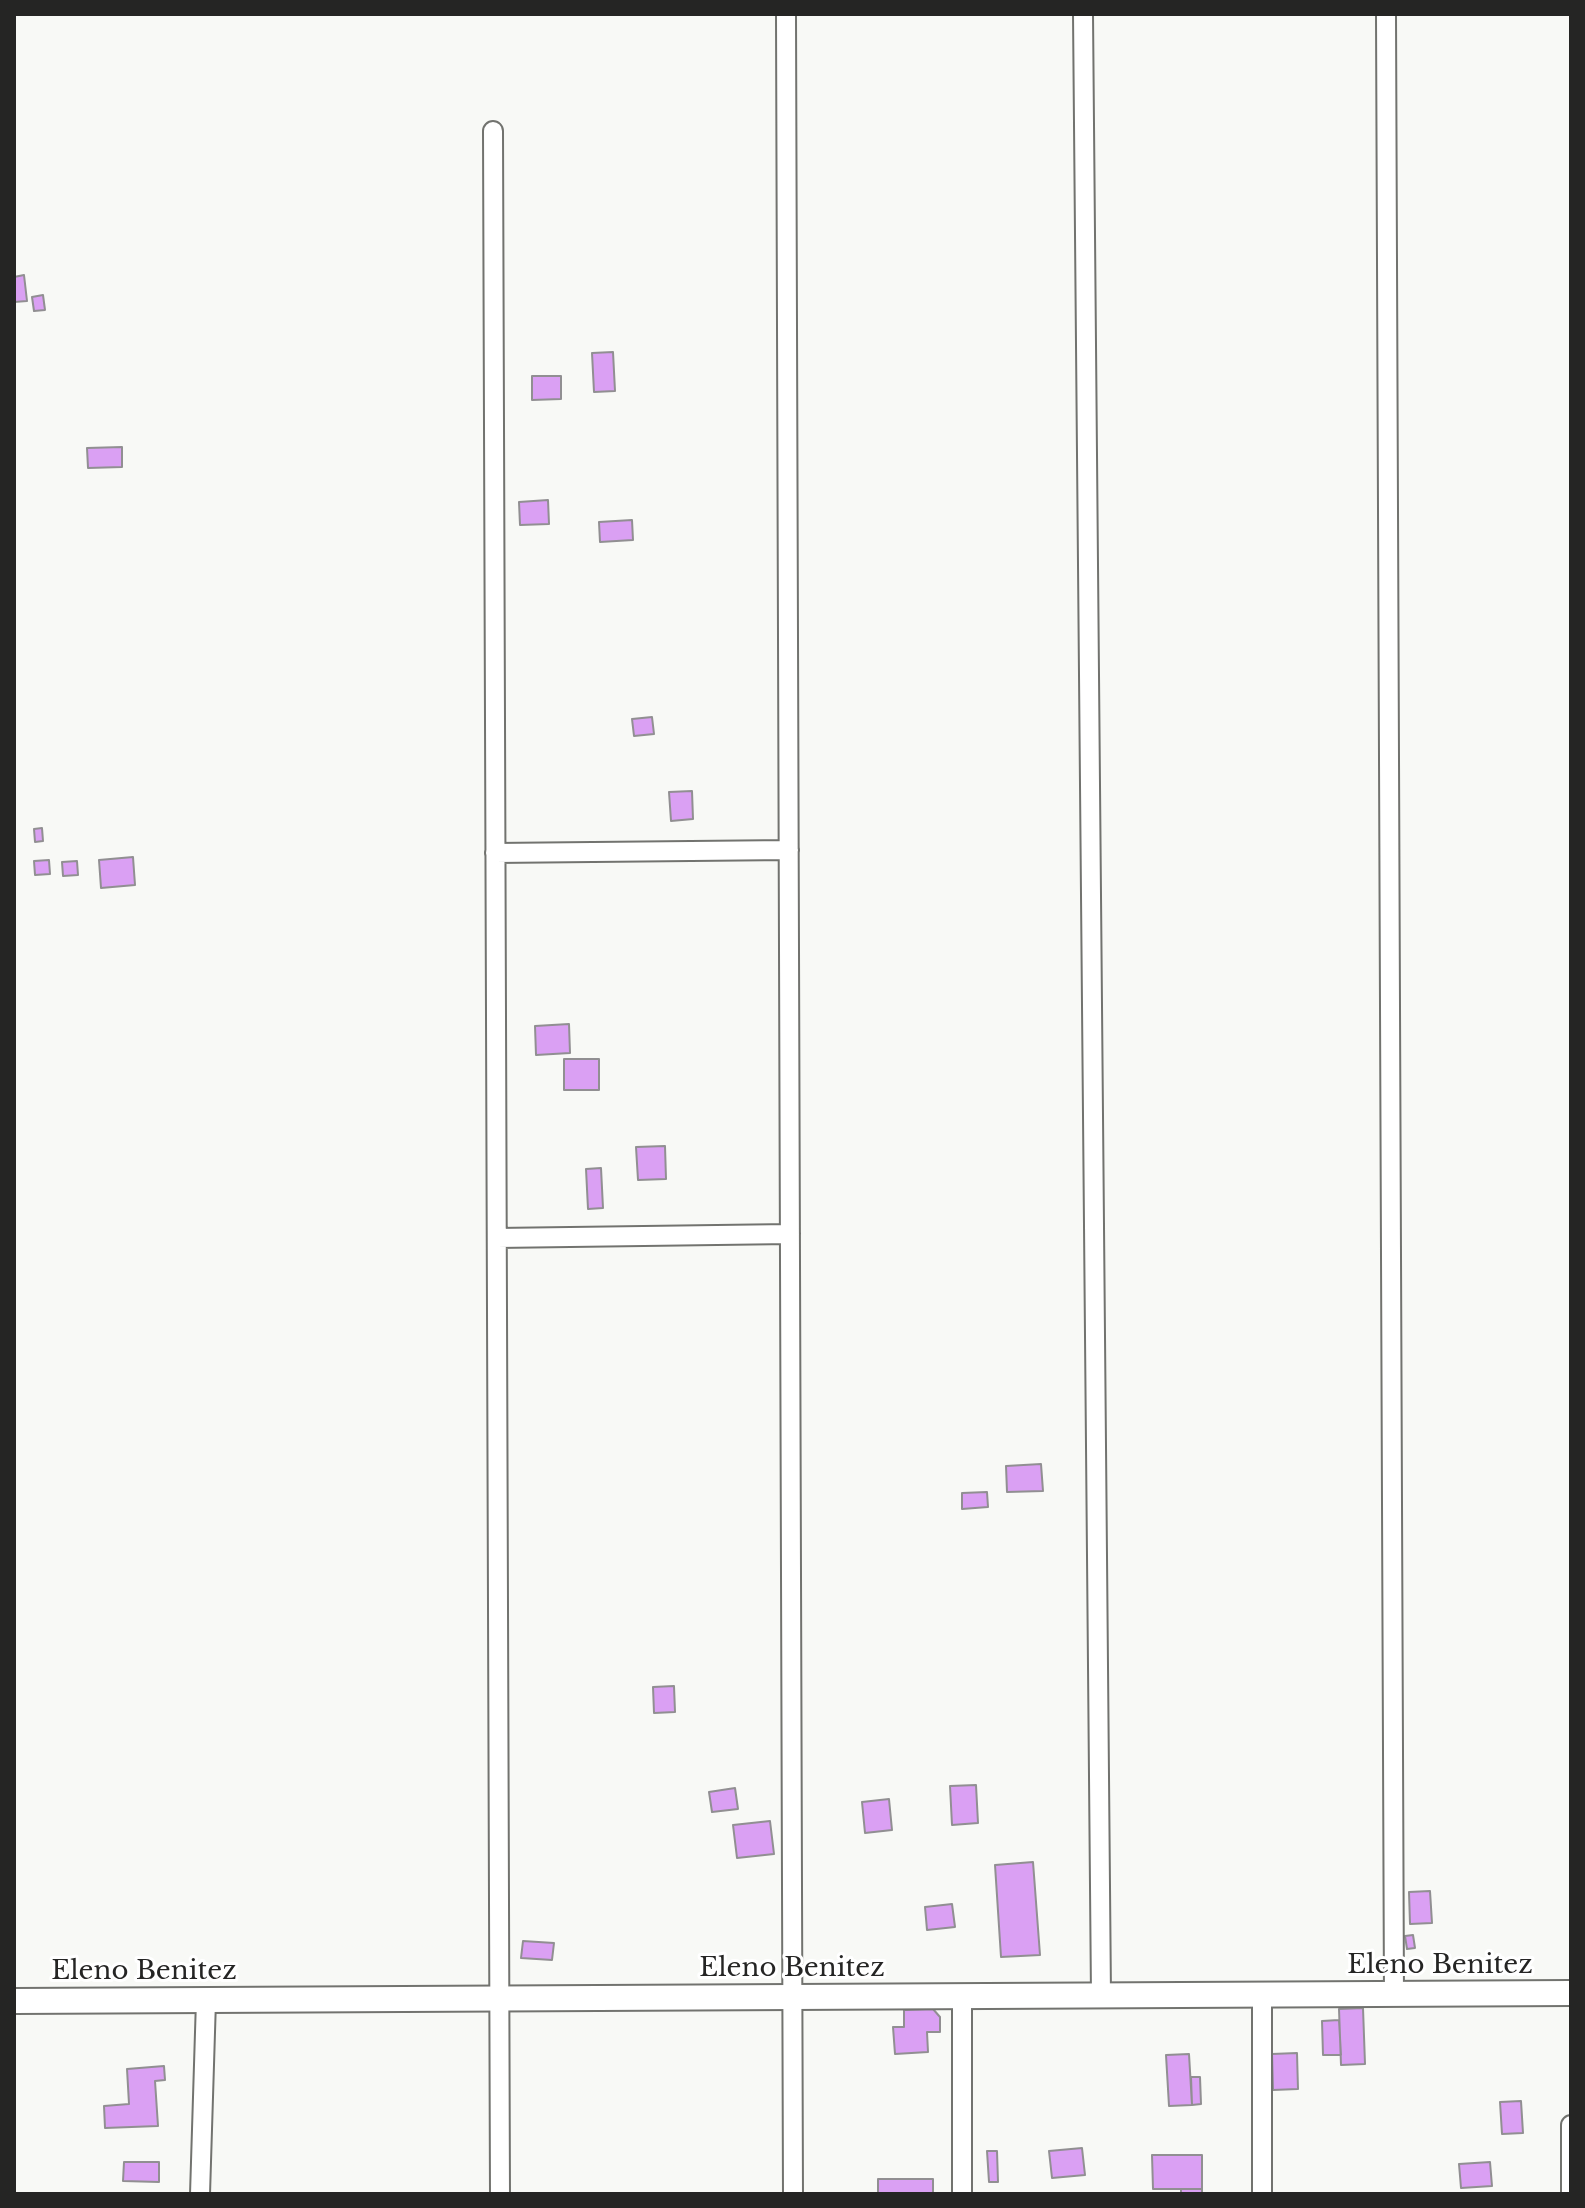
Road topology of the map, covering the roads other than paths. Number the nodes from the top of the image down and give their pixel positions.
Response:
1 (786, 14) edge
2 (1083, 14) edge
3 (1386, 14) edge
4 (493, 131) dead end
5 (789, 850) junction
6 (495, 853) junction
7 (790, 1234) junction
8 (497, 1238) junction
9 (1571, 1993) edge
10 (1394, 1994) junction
11 (1262, 1995) junction
12 (962, 1996) junction
13 (1101, 1996) junction
14 (792, 1997) junction
15 (500, 1999) junction
16 (206, 2000) junction
17 (14, 2001) edge
18 (1571, 2125) edge
19 (200, 2194) edge
20 (500, 2194) edge
21 (793, 2194) edge
22 (962, 2194) edge
23 (1262, 2194) edge
24 (1571, 2194) edge

1 - 5 street
2 - 13 street
3 - 10 street
4 - 6 street
5 - 6 street
5 - 7 street
6 - 8 street
7 - 8 street
7 - 14 street
8 - 15 street
9 - 10 street, Eleno Benitez
10 - 11 street, Eleno Benitez
11 - 13 street, Eleno Benitez
11 - 23 street
12 - 13 street, Eleno Benitez
12 - 14 street, Eleno Benitez
12 - 22 street
14 - 15 street, Eleno Benitez
14 - 21 street
15 - 16 street, Eleno Benitez
15 - 20 street
16 - 17 street, Eleno Benitez
16 - 19 street
18 - 24 street

